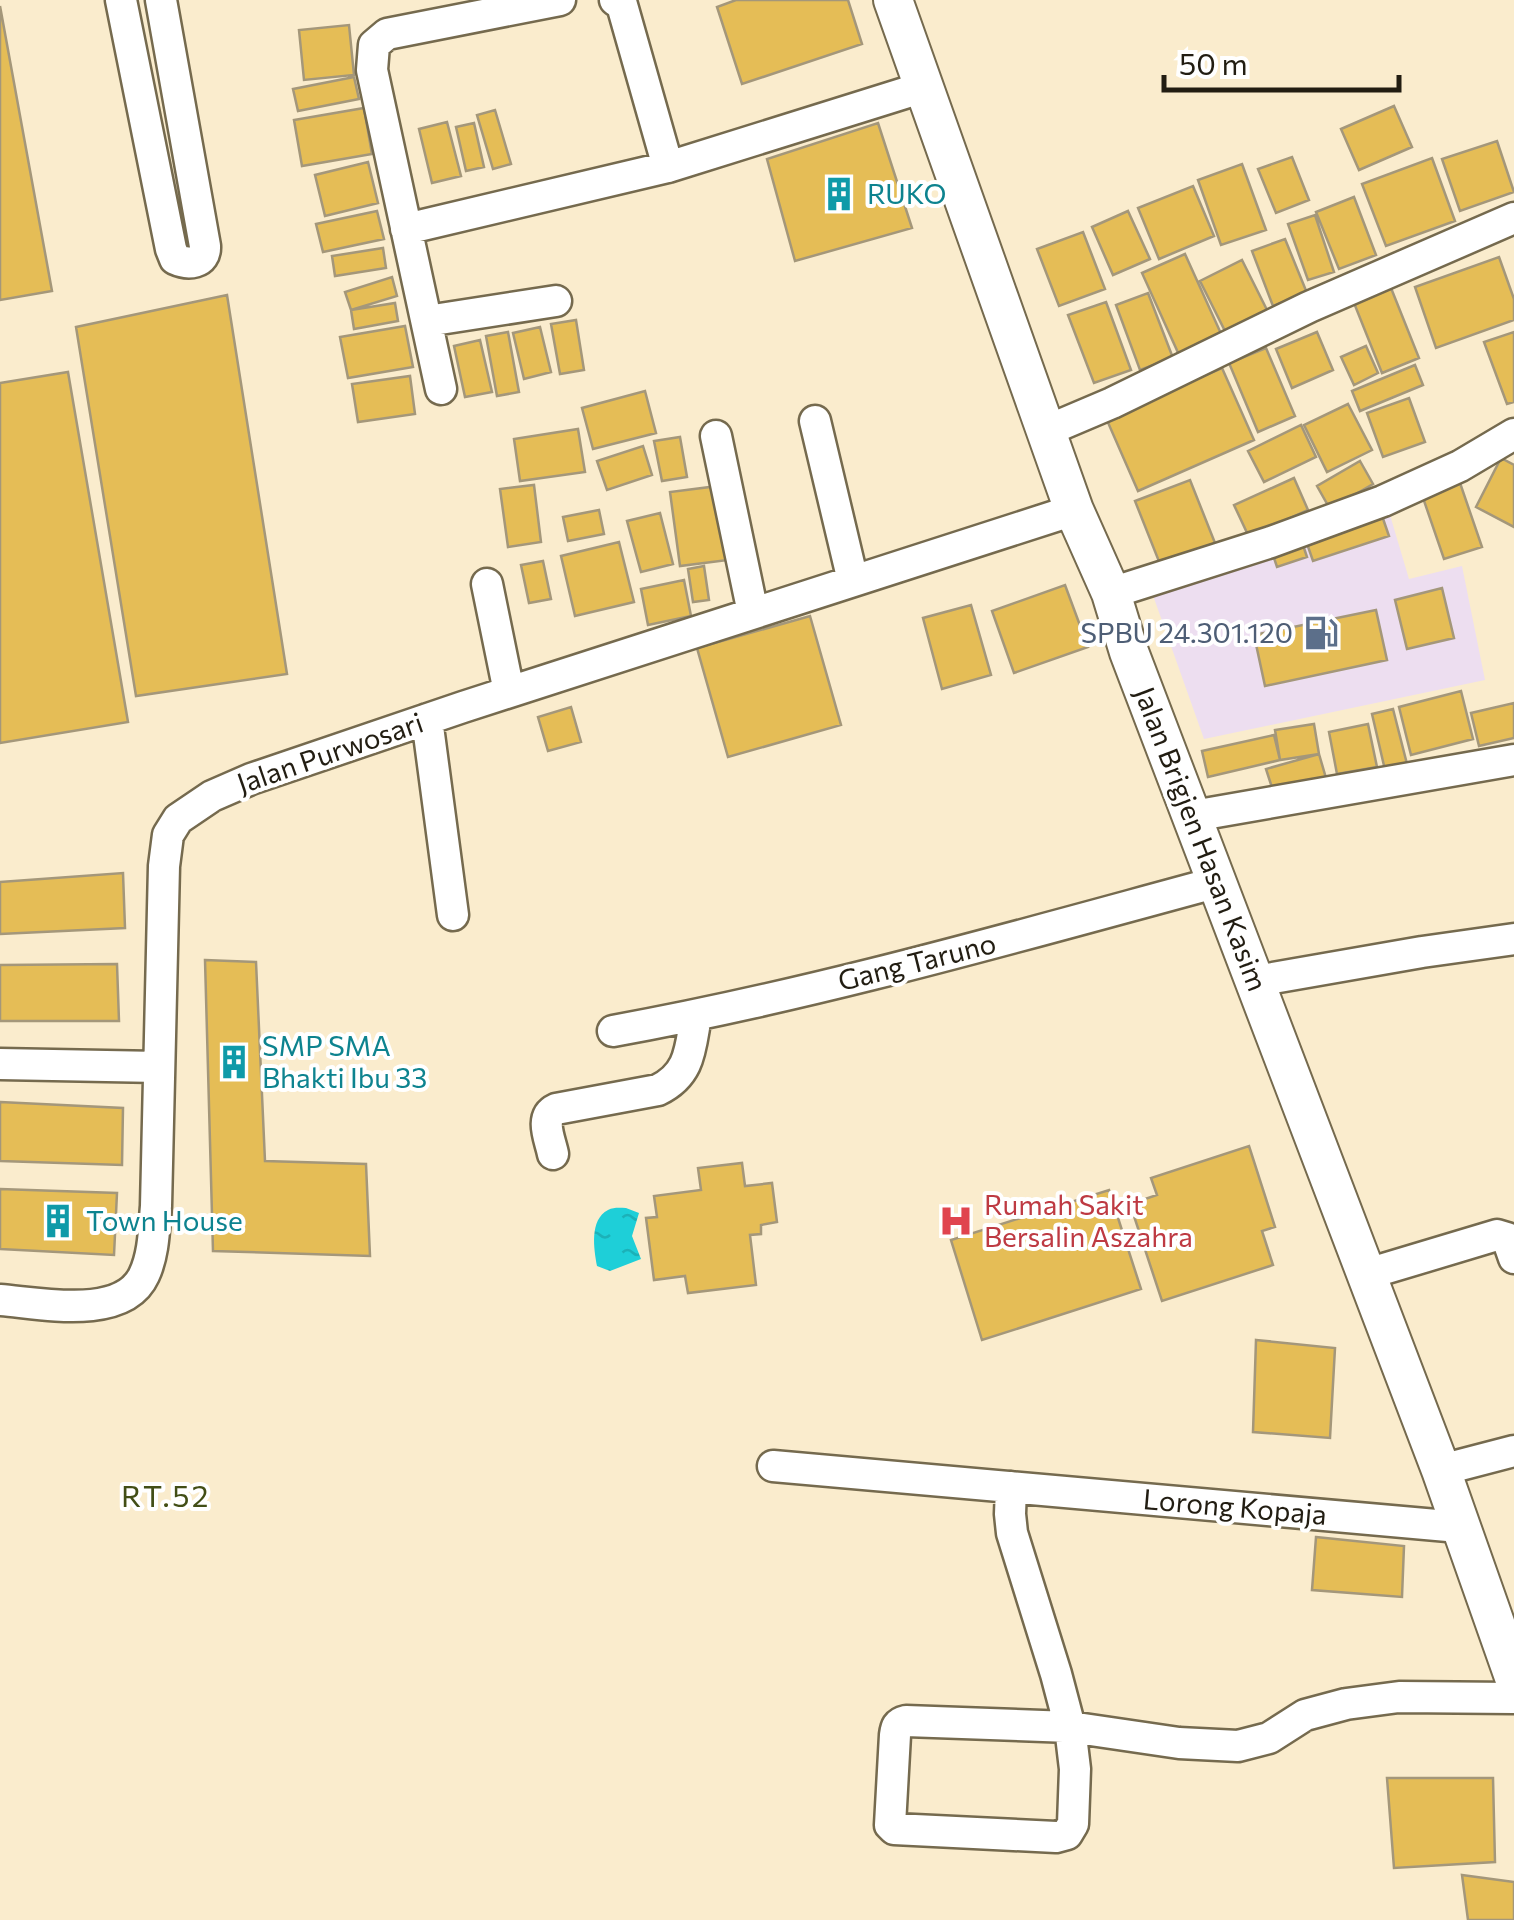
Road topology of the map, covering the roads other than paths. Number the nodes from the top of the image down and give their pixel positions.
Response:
1 (121, 0) edge
2 (161, 0) edge
3 (560, 0) edge
4 (616, 0) edge
5 (893, 0) edge
6 (172, 64) junction
7 (135, 69) junction
8 (924, 87) junction
9 (668, 166) junction
10 (1514, 218) edge
11 (406, 228) junction
12 (556, 300) dead end
13 (429, 332) junction
14 (441, 389) dead end
15 (815, 420) dead end
16 (1046, 431) junction
17 (1514, 434) edge
18 (716, 436) dead end
19 (1074, 510) junction
20 (854, 581) junction
21 (487, 584) dead end
22 (1112, 593) junction
23 (753, 614) junction
24 (510, 692) junction
25 (427, 719) junction
26 (1514, 760) edge
27 (1192, 816) junction
28 (1218, 882) junction
29 (453, 915) dead end
30 (1514, 938) edge
31 (1256, 982) junction
32 (696, 1016) junction
33 (613, 1031) dead end
34 (0, 1064) edge
35 (159, 1068) junction
36 (553, 1154) dead end
37 (1514, 1258) edge
38 (1367, 1274) junction
39 (0, 1300) edge
40 (1514, 1452) edge
41 (773, 1466) dead end
42 (1441, 1470) junction
43 (1011, 1487) junction
44 (1460, 1527) junction
45 (1514, 1677) edge
46 (1514, 1698) edge
47 (1070, 1727) junction

1 - 7 street
2 - 6 street
3 - 11 street
4 - 9 street
5 - 8 street, Jalan Brigjen Hasan Kasim
6 - 7 street
6 - 7 street
8 - 9 street
8 - 16 street, Jalan Brigjen Hasan Kasim
9 - 11 street
10 - 16 street
11 - 13 street
12 - 13 street
13 - 14 street
15 - 20 street
16 - 19 street, Jalan Brigjen Hasan Kasim
17 - 22 street
18 - 23 street
19 - 20 street, Jalan Purwosari
19 - 22 street, Jalan Brigjen Hasan Kasim
20 - 23 street, Jalan Purwosari
21 - 24 street
22 - 27 street, Jalan Brigjen Hasan Kasim
23 - 24 street, Jalan Purwosari
24 - 25 street, Jalan Purwosari
25 - 29 street
25 - 35 street, Jalan Purwosari
26 - 27 street
27 - 28 street, Jalan Brigjen Hasan Kasim
28 - 31 street, Jalan Brigjen Hasan Kasim
28 - 32 street, Gang Taruno
30 - 31 street
31 - 38 street, Jalan Brigjen Hasan Kasim
32 - 33 street, Gang Taruno
32 - 36 street
34 - 35 street
35 - 39 street, Jalan Purwosari
37 - 38 street
38 - 42 street, Jalan Brigjen Hasan Kasim
40 - 42 street
41 - 43 street, Lorong Kopaja
42 - 44 street, Jalan Brigjen Hasan Kasim
43 - 44 street, Lorong Kopaja
43 - 47 street
44 - 45 street, Jalan Brigjen Hasan Kasim
46 - 47 street
47 - 47 street

